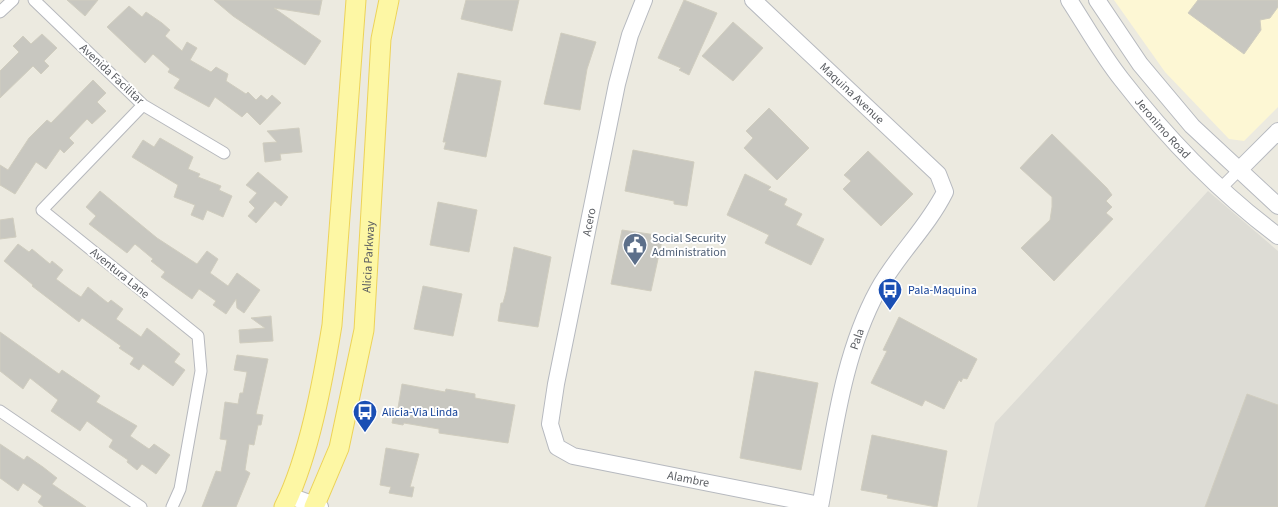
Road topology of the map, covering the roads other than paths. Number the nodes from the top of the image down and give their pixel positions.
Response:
1 (13, 0) edge
2 (34, 0) edge
3 (356, 0) edge
4 (389, 0) edge
5 (644, 0) edge
6 (753, 0) edge
7 (1069, 0) edge
8 (1096, 0) edge
9 (0, 12) edge
10 (143, 104) junction
11 (1278, 131) edge
12 (224, 153) dead end
13 (1238, 171) junction
14 (1221, 188) junction
15 (945, 192) joint
16 (1278, 206) edge
17 (1278, 236) edge
18 (0, 411) edge
19 (557, 448) joint
20 (287, 501) edge
21 (316, 506) edge
22 (820, 506) edge
23 (141, 507) edge
24 (172, 507) edge

1 - 9 street
2 - 10 street, Avenida Facilitar
3 - 20 main road
4 - 21 main road, Alicia Parkway
5 - 19 street, Acero
6 - 15 street, Maquina Avenue
7 - 14 street, Jeronimo Road
8 - 13 street, Jeronimo Road
10 - 12 street, Avenida Facilitar
10 - 24 street, Aventura Lane
11 - 13 street
13 - 14 street
13 - 16 street, Jeronimo Road
14 - 17 street, Jeronimo Road
15 - 22 street, Pala
18 - 23 street
19 - 22 street, Alambre
20 - 21 street

